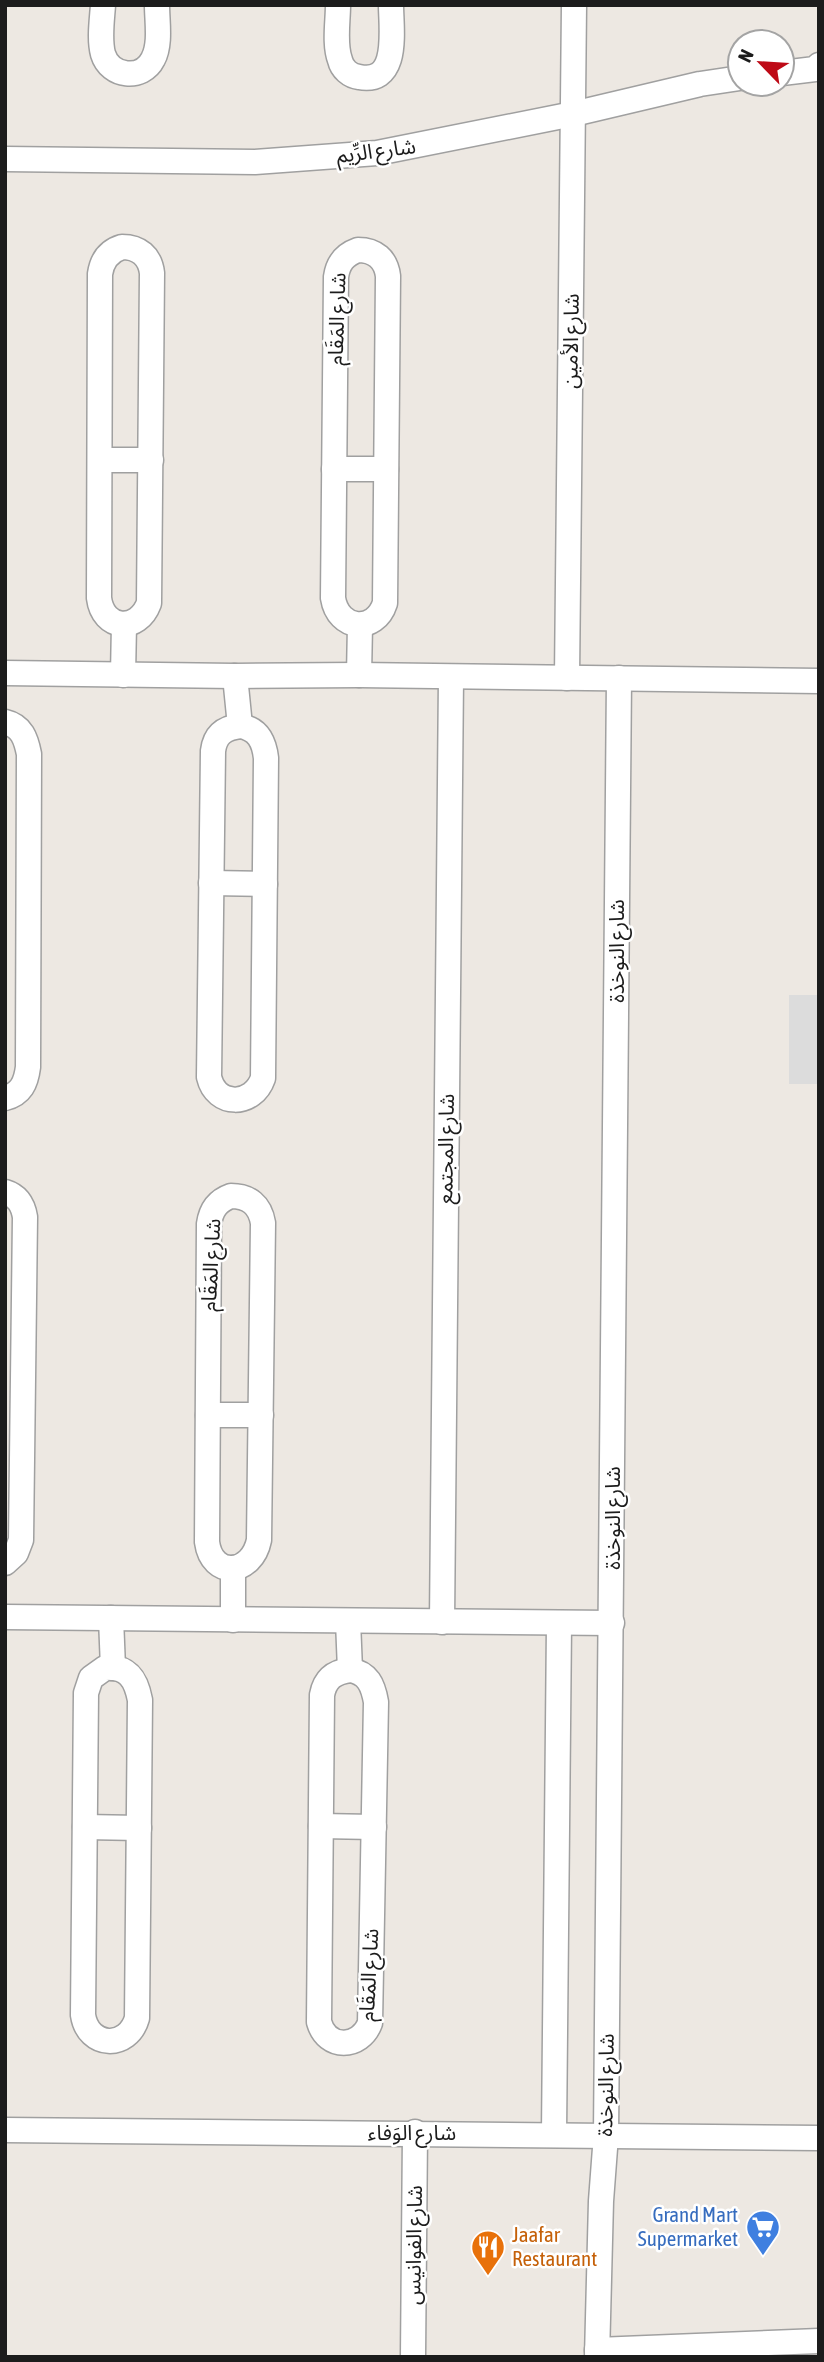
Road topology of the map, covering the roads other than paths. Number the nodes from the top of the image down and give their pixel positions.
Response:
1 (103, 5) edge
2 (158, 5) edge
3 (338, 5) edge
4 (391, 5) edge
5 (574, 5) edge
6 (817, 68) edge
7 (796, 71) edge
8 (726, 80) edge
9 (573, 114) junction
10 (5, 159) edge
11 (100, 460) junction
12 (151, 460) junction
13 (334, 469) junction
14 (386, 469) junction
15 (124, 624) junction
16 (360, 625) junction
17 (5, 674) edge
18 (123, 675) junction
19 (359, 675) junction
20 (235, 677) junction
21 (451, 677) junction
22 (567, 678) junction
23 (619, 678) junction
24 (819, 681) edge
25 (5, 722) edge
26 (240, 726) junction
27 (17, 880) edge
28 (211, 883) junction
29 (265, 884) junction
30 (5, 1098) edge
31 (5, 1192) edge
32 (14, 1411) edge
33 (208, 1415) junction
34 (261, 1415) junction
35 (5, 1563) edge
36 (233, 1568) junction
37 (5, 1617) edge
38 (111, 1618) junction
39 (233, 1620) junction
40 (348, 1621) junction
41 (442, 1622) junction
42 (612, 1623) junction
43 (559, 1624) junction
44 (113, 1668) junction
45 (349, 1670) junction
46 (321, 1826) junction
47 (85, 1827) junction
48 (374, 1827) junction
49 (139, 1828) junction
50 (5, 2130) edge
51 (415, 2133) junction
52 (554, 2134) junction
53 (606, 2134) junction
54 (819, 2138) edge
55 (819, 2342) edge
56 (597, 2353) edge
57 (412, 2357) edge

1 - 2 street
3 - 4 street
5 - 9 street, شارع الأمين
6 - 7 street
8 - 9 street, شارع الرِّيم
9 - 10 street, شارع الرِّيم
9 - 22 street, شارع الأمين
11 - 12 street
11 - 12 street
11 - 15 street
12 - 15 street
13 - 14 street
13 - 14 street, شارع المَقَام
13 - 16 street, شارع المَقَام
14 - 16 street, شارع المَقَام
15 - 18 street
16 - 19 street
17 - 18 street
18 - 20 street
19 - 20 street
19 - 21 street
20 - 26 street
21 - 22 street
21 - 41 street, شارع المجتمع
22 - 23 street
23 - 24 street
23 - 42 street, شارع النوخذة
25 - 27 street
26 - 28 street
26 - 29 street
27 - 30 street
28 - 29 street
28 - 29 street
31 - 32 street
32 - 35 street
33 - 34 street
33 - 34 street, شارع المَقَام
33 - 36 street, شارع المَقَام
34 - 36 street, شارع المَقَام
36 - 39 street
37 - 38 street
38 - 39 street
38 - 44 street
39 - 40 street
40 - 41 street
40 - 45 street
41 - 43 street
42 - 43 street
42 - 53 street, شارع النوخذة
43 - 52 street
44 - 47 street
44 - 49 street
45 - 46 street, شارع المَقَام
45 - 48 street, شارع المَقَام
46 - 48 street
46 - 48 street, شارع المَقَام
47 - 49 street
47 - 49 street
50 - 51 street, شارع الوَفاء
51 - 52 street, شارع الوَفاء
51 - 57 street, شارع الفوانيس
52 - 53 street, شارع الوَفاء
53 - 54 street, شارع الوَفاء
53 - 56 street, شارع النوخذة
55 - 56 street

